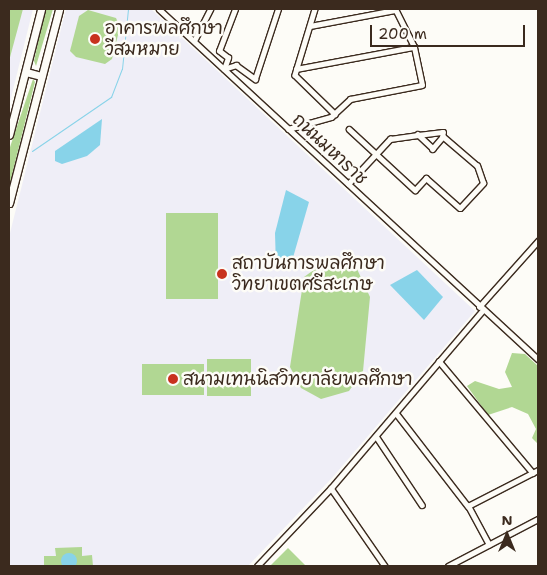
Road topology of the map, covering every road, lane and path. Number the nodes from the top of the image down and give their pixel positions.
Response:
1 (41, 9) edge
2 (59, 9) edge
3 (159, 9) edge
4 (210, 9) edge
5 (235, 9) edge
6 (278, 9) edge
7 (315, 9) edge
8 (395, 10) edge
9 (310, 26) junction
10 (194, 41) junction
11 (414, 47) junction
12 (224, 68) junction
13 (296, 69) junction
14 (26, 72) junction
15 (41, 76) junction
16 (335, 114) junction
17 (288, 129) junction
18 (349, 129) dead end
19 (9, 135) edge
20 (418, 135) junction
21 (443, 136) junction
22 (376, 154) junction
23 (348, 184) junction
24 (9, 204) edge
25 (538, 240) edge
26 (480, 309) junction
27 (538, 359) edge
28 (439, 361) junction
29 (396, 413) junction
30 (376, 436) junction
31 (538, 470) edge
32 (533, 473) junction
33 (331, 488) junction
34 (422, 505) dead end
35 (468, 506) junction
36 (538, 519) edge
37 (489, 545) junction
38 (256, 566) edge
39 (385, 566) edge
40 (448, 566) edge

1 - 14 main road
2 - 15 main road
3 - 10 street, ถนนมหาราช
4 - 10 street
5 - 12 street
6 - 12 street
7 - 9 street
8 - 9 street
8 - 11 street
9 - 13 street
10 - 12 street, ถนนมหาราช
11 - 13 street
11 - 16 street
12 - 17 street, ถนนมหาราช
13 - 16 street
14 - 15 main road
14 - 19 main road
15 - 24 main road
16 - 17 street
17 - 23 street, ถนนมหาราช
18 - 22 street
20 - 21 street
20 - 21 street
20 - 22 street
21 - 22 street
22 - 23 street
23 - 26 street, ถนนมหาราช
25 - 26 street
26 - 27 street, ถนนมหาราช
26 - 28 street
28 - 29 street
28 - 32 street
29 - 30 street
29 - 35 street
30 - 33 street
30 - 34 street
31 - 32 street
32 - 35 street
33 - 38 street
33 - 39 street
35 - 37 street
36 - 37 street
37 - 40 street

